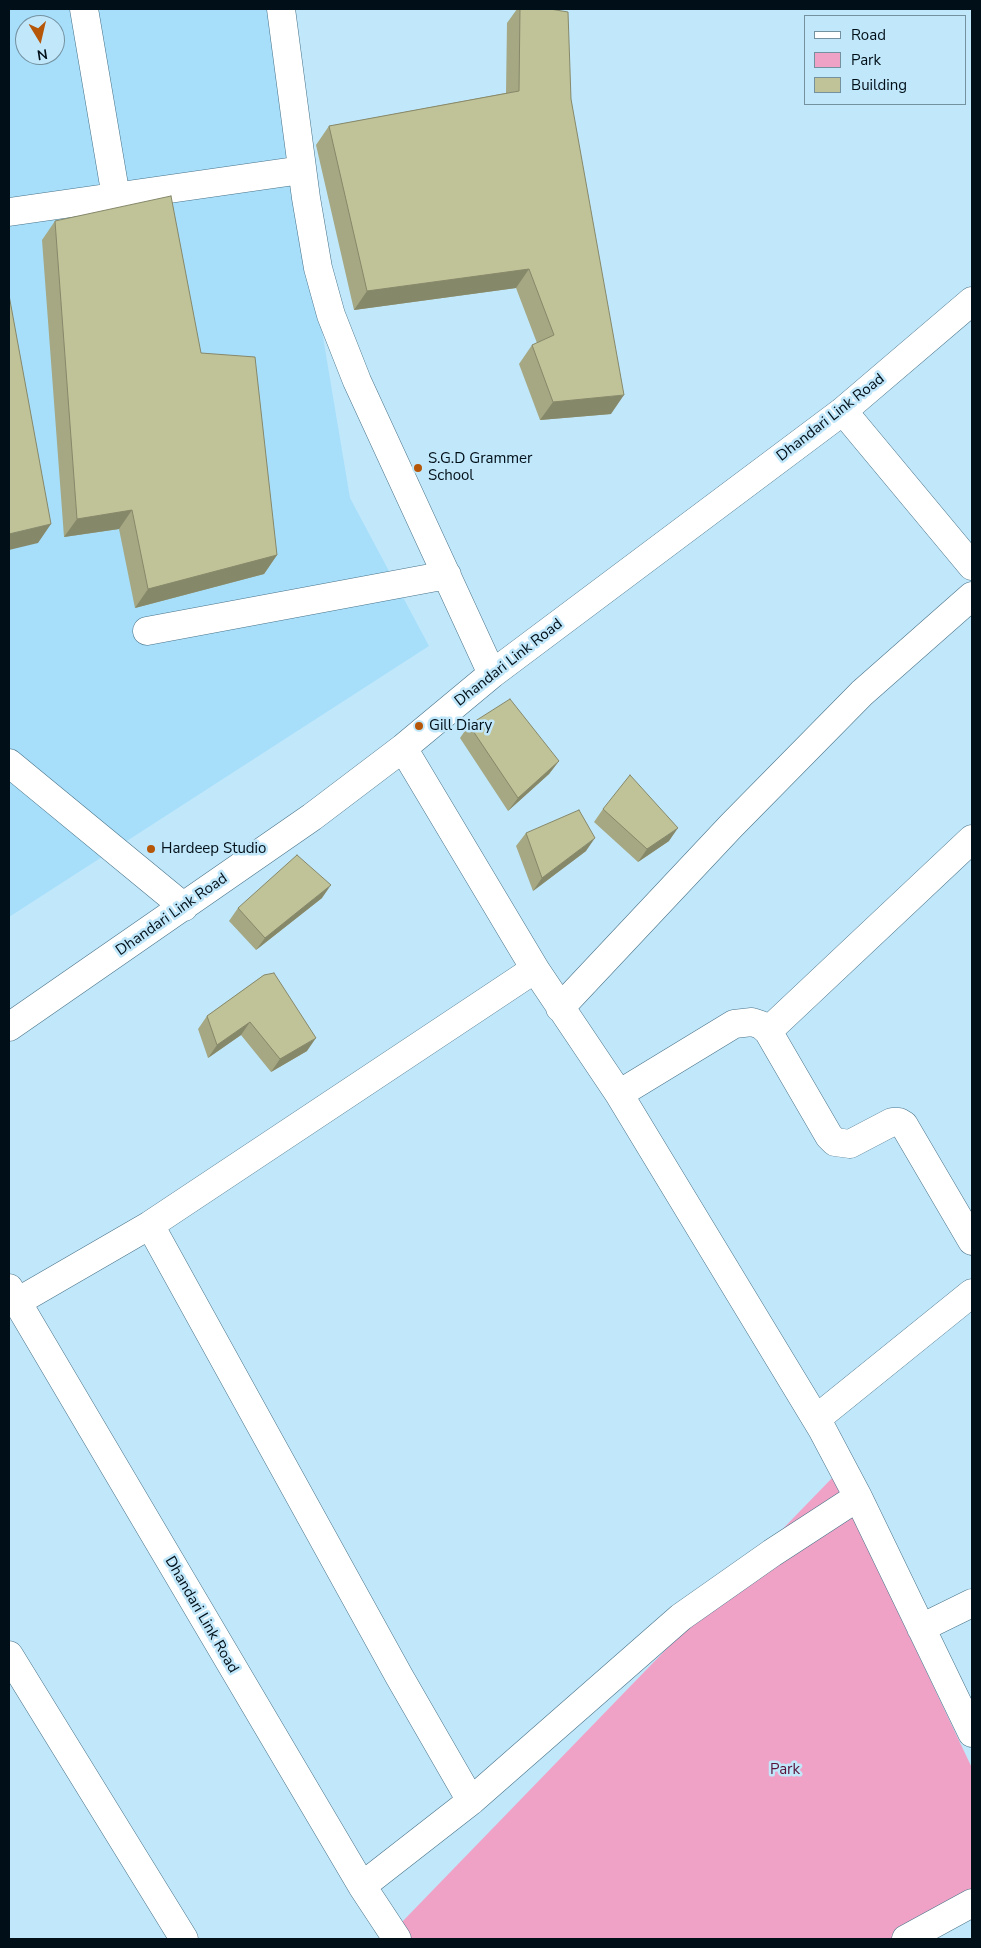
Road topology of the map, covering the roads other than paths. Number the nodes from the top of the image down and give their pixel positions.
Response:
1 (84, 9) edge
2 (281, 9) edge
3 (302, 170) junction
4 (116, 196) junction
5 (9, 212) edge
6 (972, 301) edge
7 (843, 411) junction
8 (972, 566) edge
9 (447, 575) junction
10 (972, 596) edge
11 (147, 631) dead end
12 (492, 674) junction
13 (403, 748) junction
14 (9, 763) edge
15 (972, 839) edge
16 (184, 907) junction
17 (535, 969) junction
18 (560, 1008) junction
19 (9, 1028) edge
20 (768, 1031) junction
21 (619, 1094) junction
22 (150, 1224) junction
23 (972, 1241) edge
24 (972, 1293) edge
25 (13, 1295) edge
26 (816, 1419) junction
27 (858, 1497) junction
28 (972, 1604) edge
29 (921, 1628) junction
30 (9, 1656) edge
31 (972, 1733) edge
32 (471, 1801) junction
33 (362, 1886) junction
34 (972, 1903) edge
35 (184, 1939) edge
36 (397, 1939) edge
37 (906, 1939) edge

1 - 4 street
2 - 3 street
3 - 4 street
3 - 9 street
4 - 5 street
6 - 7 street, Dhandari Link Road
7 - 8 street
7 - 12 street, Dhandari Link Road
9 - 11 street
9 - 12 street
10 - 18 street
12 - 13 street, Dhandari Link Road
13 - 16 street, Dhandari Link Road
13 - 17 street
14 - 16 street
15 - 20 street
16 - 19 street, Dhandari Link Road
17 - 18 street
17 - 22 street
18 - 21 street
20 - 21 street
20 - 23 street
21 - 26 street
22 - 25 street
22 - 32 street
24 - 26 street
25 - 33 street, Dhandari Link Road
26 - 27 street
27 - 29 street
27 - 32 street
28 - 29 street
29 - 31 street
30 - 35 street
32 - 33 street
33 - 36 street, Dhandari Link Road
34 - 37 street

